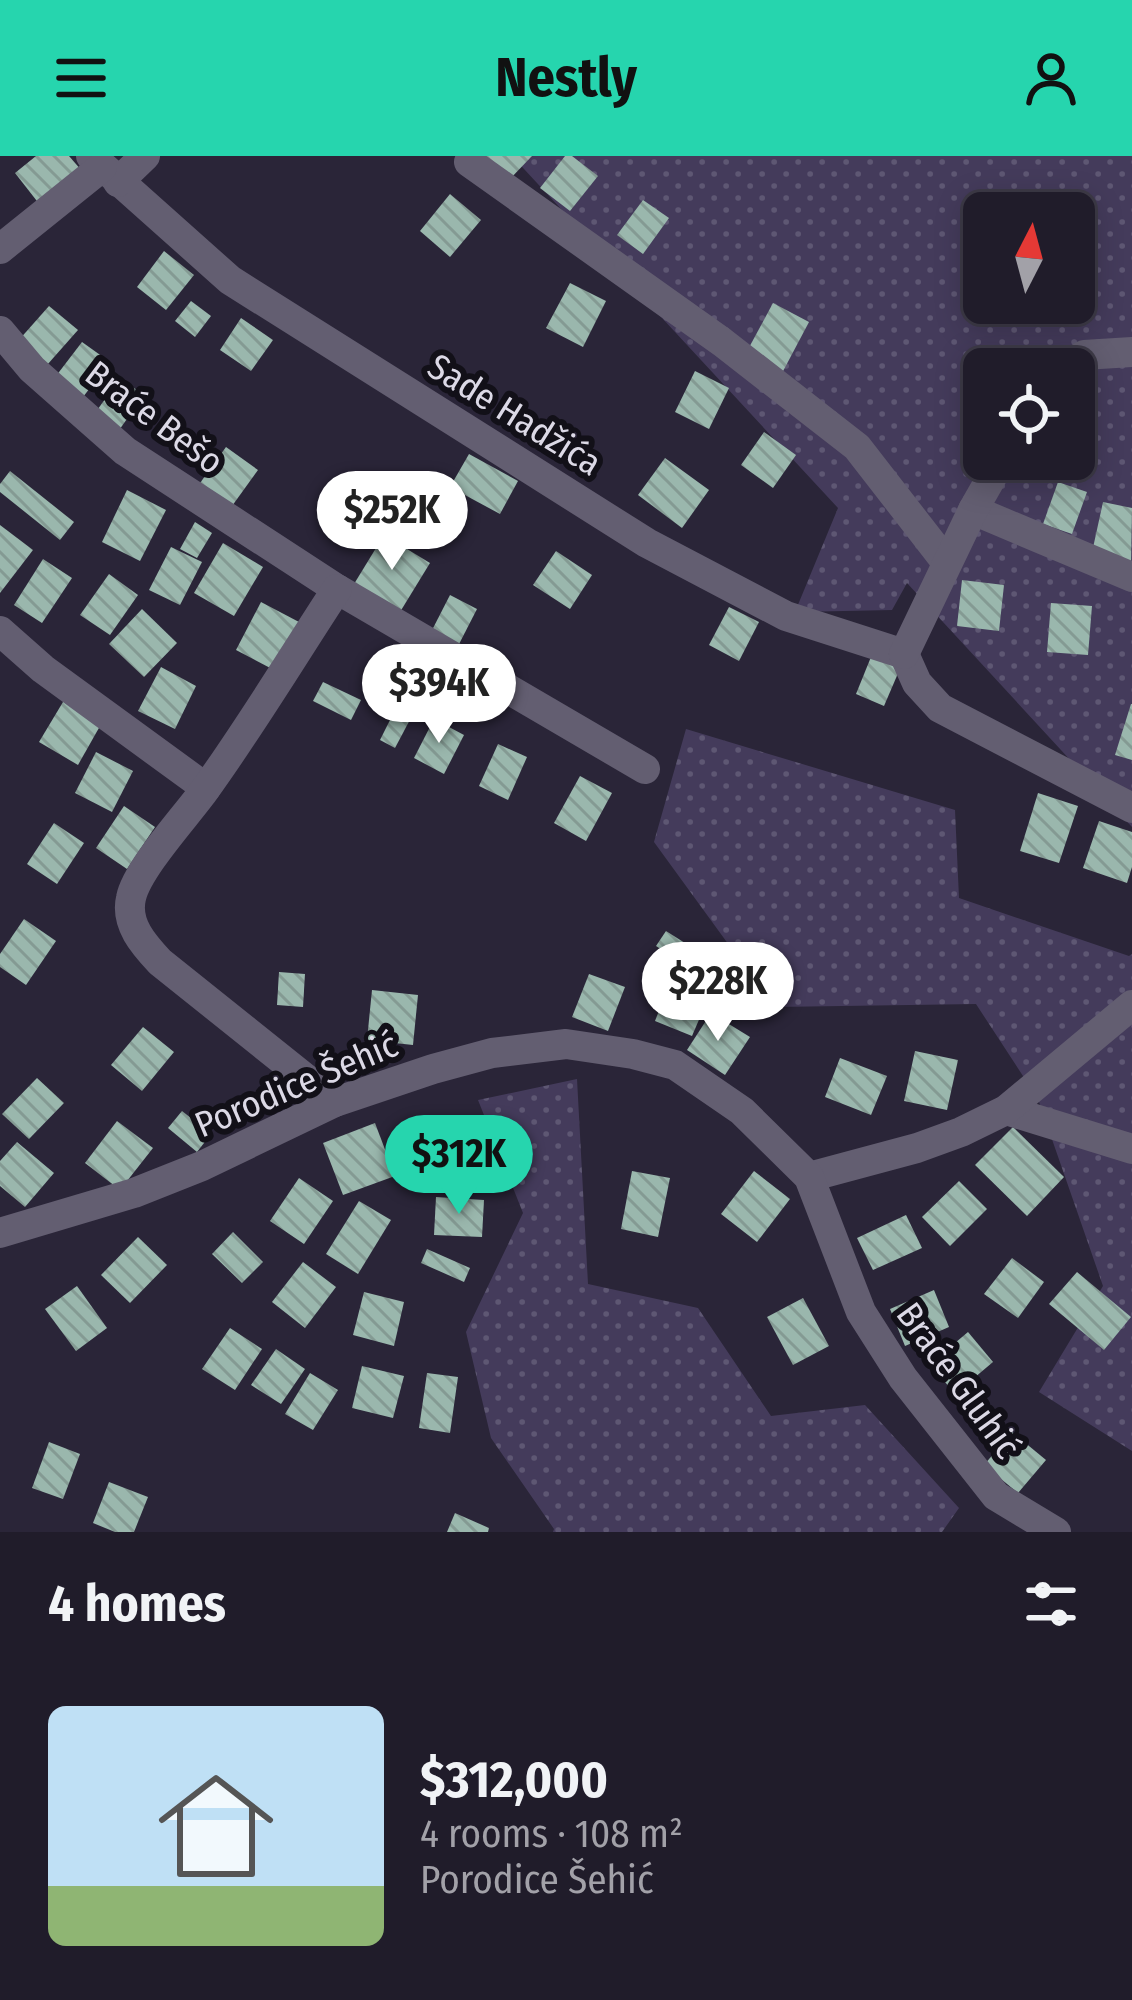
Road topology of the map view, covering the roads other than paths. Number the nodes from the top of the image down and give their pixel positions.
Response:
1 (146, 156) edge
2 (470, 162) dead end
3 (103, 168) edge
4 (0, 249) edge
5 (0, 331) edge
6 (1132, 352) edge
7 (1095, 354) edge
8 (990, 480) edge
9 (973, 510) junction
10 (946, 563) junction
11 (1132, 577) edge
12 (337, 590) junction
13 (0, 631) edge
14 (904, 654) junction
15 (645, 769) dead end
16 (206, 788) junction
17 (1132, 808) edge
18 (1132, 1004) edge
19 (335, 1102) junction
20 (1006, 1110) junction
21 (1132, 1149) edge
22 (809, 1177) junction
23 (4, 1225) edge
24 (1056, 1532) edge

1 - 3 street
2 - 10 street
3 - 4 street
3 - 14 street, Sade Hadžića
5 - 12 street, Braće Bešo
6 - 7 street
8 - 9 street
9 - 10 street
9 - 11 street
10 - 14 street
12 - 15 street, Braće Bešo
12 - 16 street
13 - 16 street
14 - 17 street
16 - 19 street
18 - 20 street
19 - 22 street, Porodice Šehić
19 - 23 street, Porodice Šehić
20 - 21 street
20 - 22 street
22 - 24 street, Braće Gluhić

